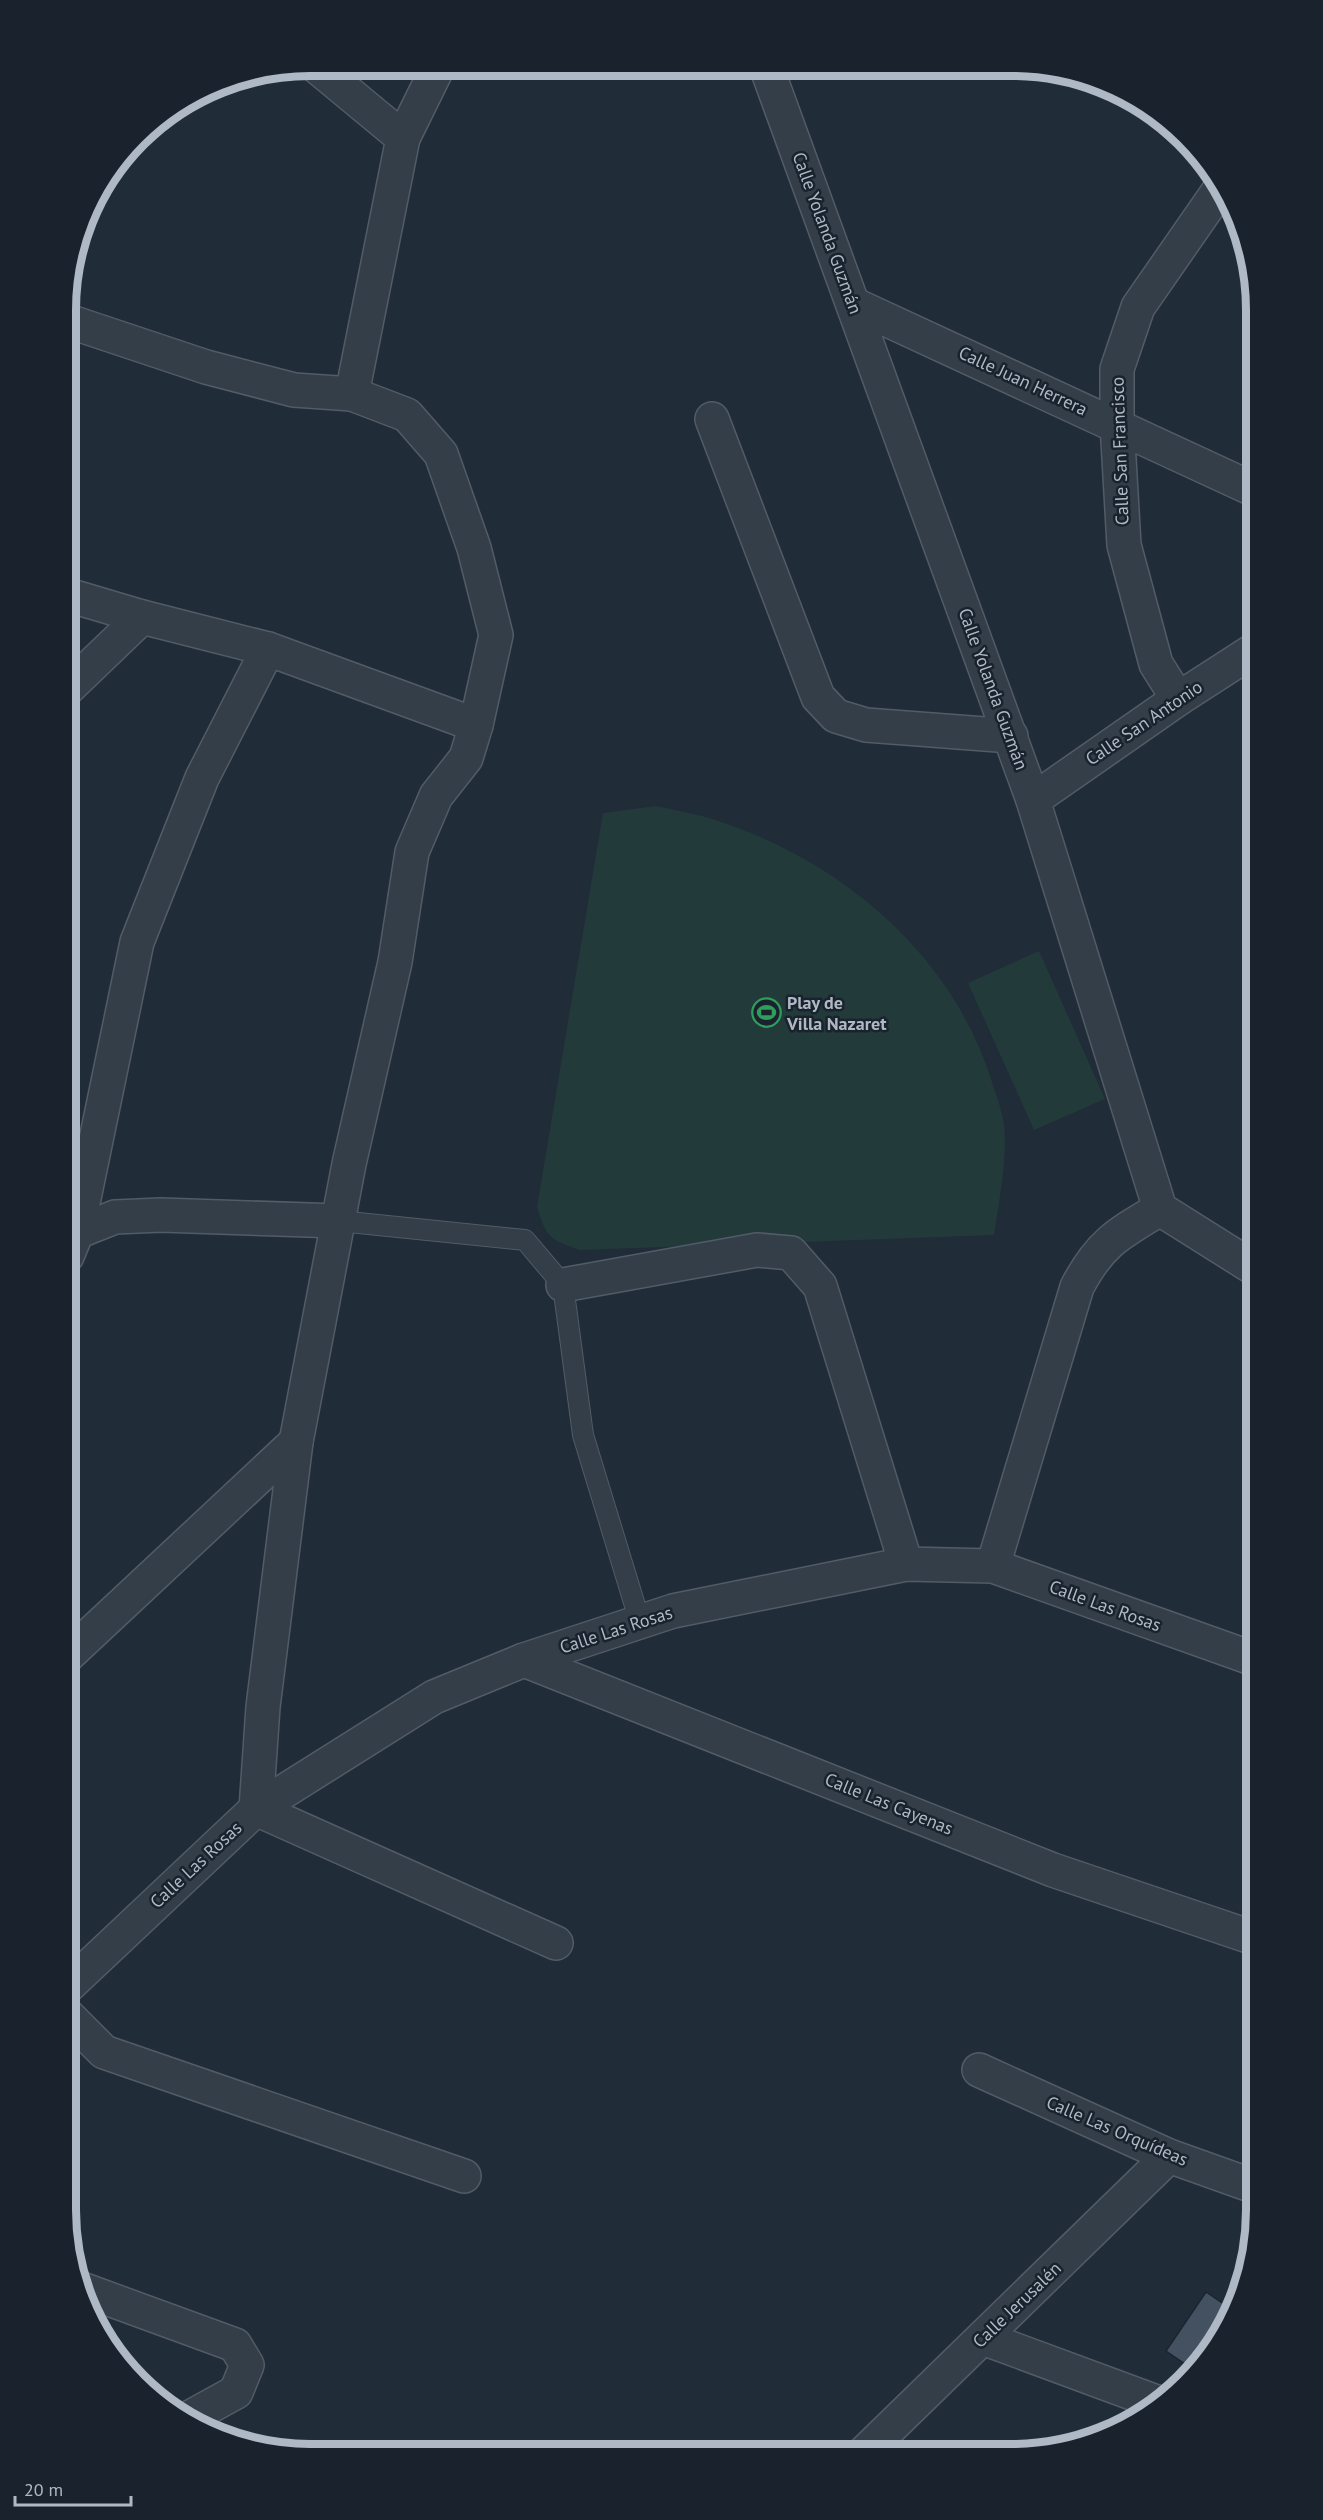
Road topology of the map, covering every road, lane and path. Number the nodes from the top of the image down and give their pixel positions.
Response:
1 (328, 76) edge
2 (433, 76) edge
3 (770, 76) edge
4 (402, 138) junction
5 (1216, 195) edge
6 (853, 304) junction
7 (76, 324) edge
8 (352, 394) junction
9 (712, 419) dead end
10 (1117, 424) junction
11 (1246, 486) edge
12 (76, 597) edge
13 (142, 617) junction
14 (268, 649) junction
15 (1246, 655) edge
16 (76, 680) edge
17 (1178, 699) junction
18 (476, 725) junction
19 (1011, 736) junction
20 (1033, 800) junction
21 (1160, 1209) junction
22 (339, 1221) junction
23 (76, 1225) edge
24 (76, 1241) edge
25 (1246, 1263) edge
26 (563, 1285) junction
27 (296, 1442) junction
28 (906, 1564) junction
29 (993, 1566) junction
30 (640, 1622) junction
31 (76, 1648) edge
32 (1246, 1656) edge
33 (524, 1660) junction
34 (256, 1809) junction
35 (1246, 1935) edge
36 (556, 1943) dead end
37 (76, 1979) edge
38 (76, 2024) edge
39 (979, 2070) dead end
40 (1169, 2156) junction
41 (464, 2176) dead end
42 (1246, 2183) edge
43 (92, 2293) edge
44 (983, 2338) junction
45 (1149, 2399) edge
46 (197, 2414) edge
47 (873, 2444) edge

1 - 4 street
2 - 4 street
3 - 6 street, Calle Yolanda Guzmán
4 - 8 street
5 - 10 street, Calle San Francisco
6 - 10 street, Calle Juan Herrera
6 - 19 street, Calle Yolanda Guzmán
7 - 8 street
8 - 18 street
9 - 19 street
10 - 11 street, Calle Juan Herrera
10 - 17 street, Calle San Francisco
12 - 13 street
13 - 14 street
13 - 16 street
14 - 18 street
14 - 23 street
15 - 17 street, Calle San Antonio
17 - 20 street, Calle San Antonio
18 - 22 street
19 - 20 street, Calle Yolanda Guzmán
20 - 21 street, Calle Yolanda Guzmán
21 - 25 street
21 - 29 street
22 - 24 street
22 - 26 lane
22 - 27 street
26 - 28 street
26 - 30 lane
27 - 31 street
27 - 34 street
28 - 29 street, Calle Las Rosas
28 - 30 street, Calle Las Rosas
29 - 32 street, Calle Las Rosas
30 - 33 street, Calle Las Rosas
33 - 34 street, Calle Las Rosas
33 - 35 street, Calle Las Cayenas
34 - 36 street
34 - 37 street, Calle Las Rosas
38 - 41 street
39 - 40 street, Calle Las Orquídeas
40 - 42 street, Calle Las Orquídeas
40 - 44 street, Calle Jerusalén
43 - 46 street
44 - 45 street
44 - 47 street, Calle Jerusalén

